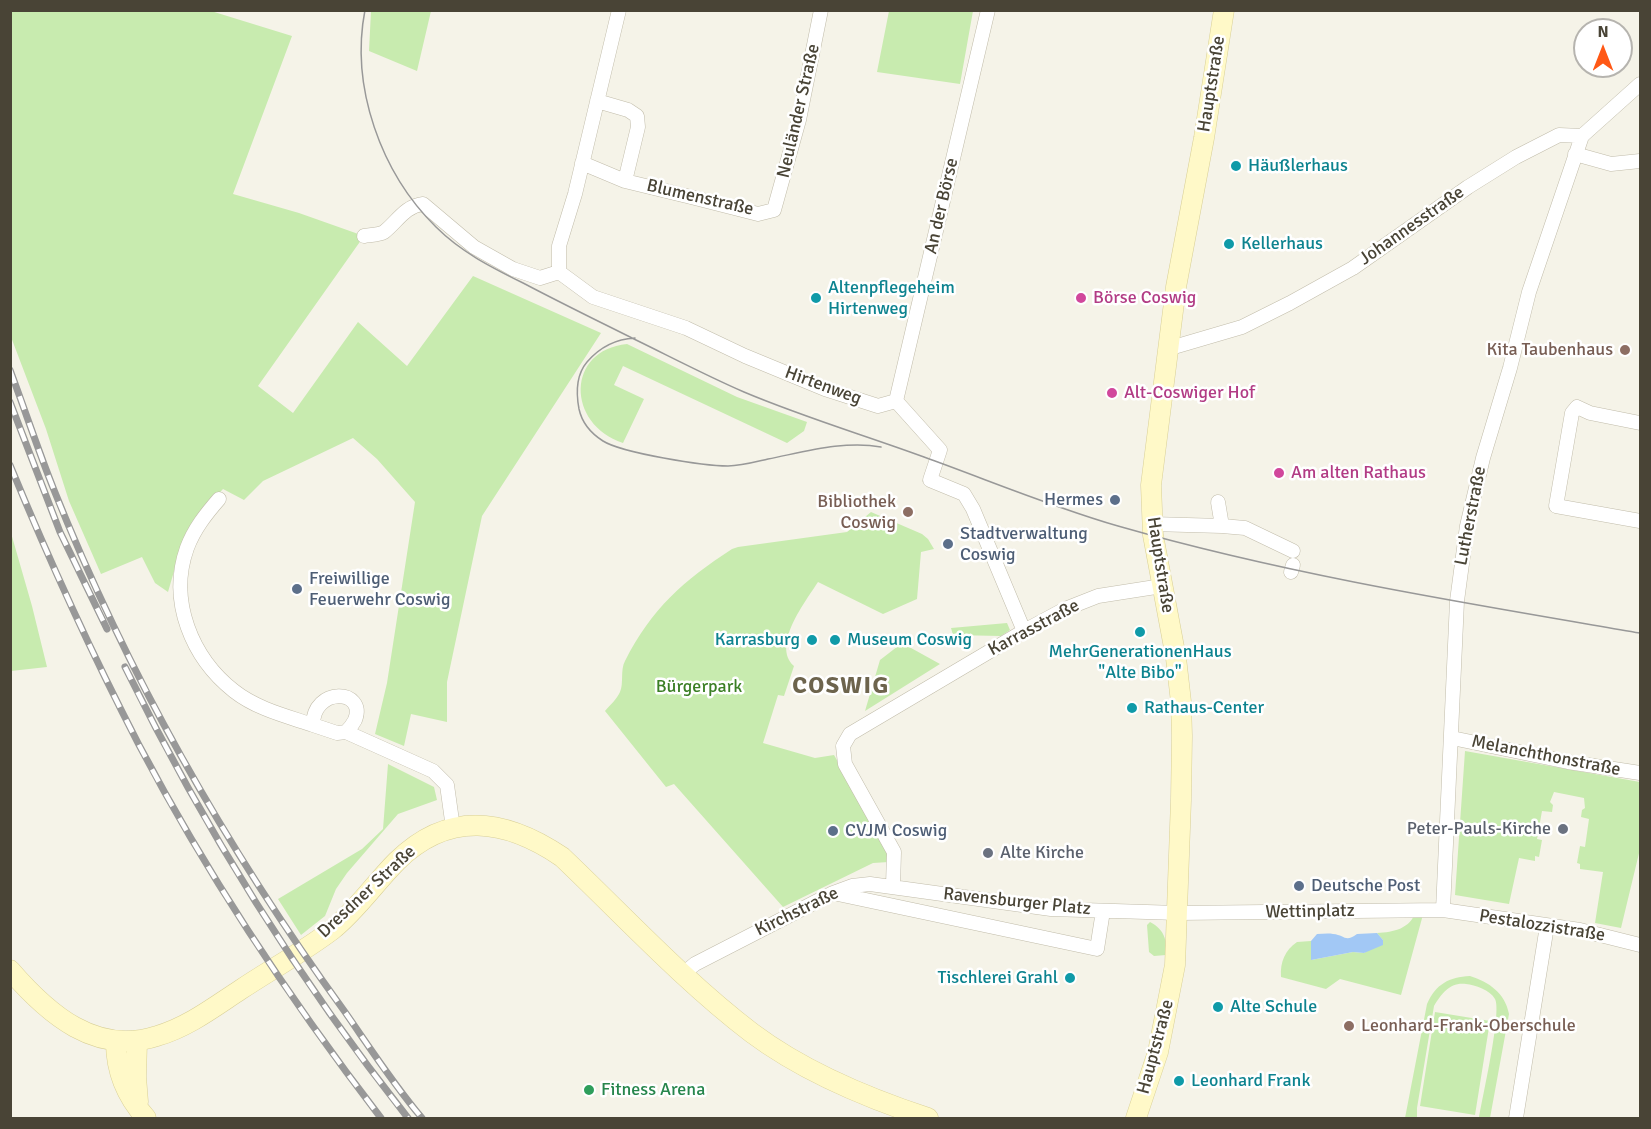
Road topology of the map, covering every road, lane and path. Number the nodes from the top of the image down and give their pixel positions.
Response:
1 (619, 10) edge
2 (822, 10) edge
3 (988, 10) edge
4 (1224, 10) edge
5 (1641, 84) edge
6 (597, 101) junction
7 (1582, 136) junction
8 (1575, 154) junction
9 (1641, 161) edge
10 (582, 163) junction
11 (626, 181) junction
12 (774, 210) joint
13 (364, 236) dead end
14 (559, 272) junction
15 (1167, 349) junction
16 (896, 401) junction
17 (1641, 423) edge
18 (219, 499) dead end
19 (1218, 502) dead end
20 (1641, 521) edge
21 (1152, 524) junction
22 (1222, 526) junction
23 (1293, 551) dead end
24 (1162, 586) junction
25 (1024, 631) junction
26 (313, 724) junction
27 (346, 732) junction
28 (1452, 738) junction
29 (1641, 773) edge
30 (453, 828) junction
31 (893, 886) junction
32 (833, 893) junction
33 (1443, 910) junction
34 (1103, 912) junction
35 (1178, 913) junction
36 (1547, 927) junction
37 (1641, 945) edge
38 (10, 970) edge
39 (684, 973) junction
40 (116, 1042) junction
41 (137, 1042) junction
42 (143, 1114) edge
43 (928, 1119) edge
44 (1136, 1119) edge
45 (1516, 1119) edge

1 - 6 street
2 - 12 street, Neuländer Straße
3 - 16 street, An der Börse
4 - 15 main road, Hauptstraße
5 - 7 street
6 - 10 street
6 - 11 street, Blumenstraße
7 - 8 street, Lutherstraße
7 - 15 street, Johannesstraße
8 - 9 street
8 - 28 street, Lutherstraße
10 - 11 street, Blumenstraße
10 - 14 street
11 - 12 street, Blumenstraße
13 - 14 street
14 - 16 street, Hirtenweg
15 - 21 main road, Hauptstraße
16 - 25 street
17 - 20 street
18 - 26 street
19 - 22 street
21 - 22 street
21 - 24 main road, Hauptstraße
22 - 23 street
24 - 25 street, Karrasstraße
24 - 35 main road, Hauptstraße
25 - 31 street, Karrasstraße
26 - 27 street
26 - 27 street
27 - 30 street
28 - 29 street, Melanchthonstraße
28 - 33 street, Lutherstraße
30 - 39 main road, Dresdner Straße
30 - 41 main road, Dresdner Straße
31 - 32 street, Kirchstraße
31 - 34 street, Ravensburger Platz
32 - 34 street
32 - 39 street, Kirchstraße
33 - 35 street, Wettinplatz
33 - 36 street, Pestalozzistraße
34 - 35 street, Ravensburger Platz
35 - 44 main road, Hauptstraße
36 - 37 street, Pestalozzistraße
36 - 45 street
38 - 40 main road, Dresdner Straße
39 - 43 main road, Dresdner Straße
40 - 41 main road, Dresdner Straße
40 - 42 main road
41 - 42 main road

